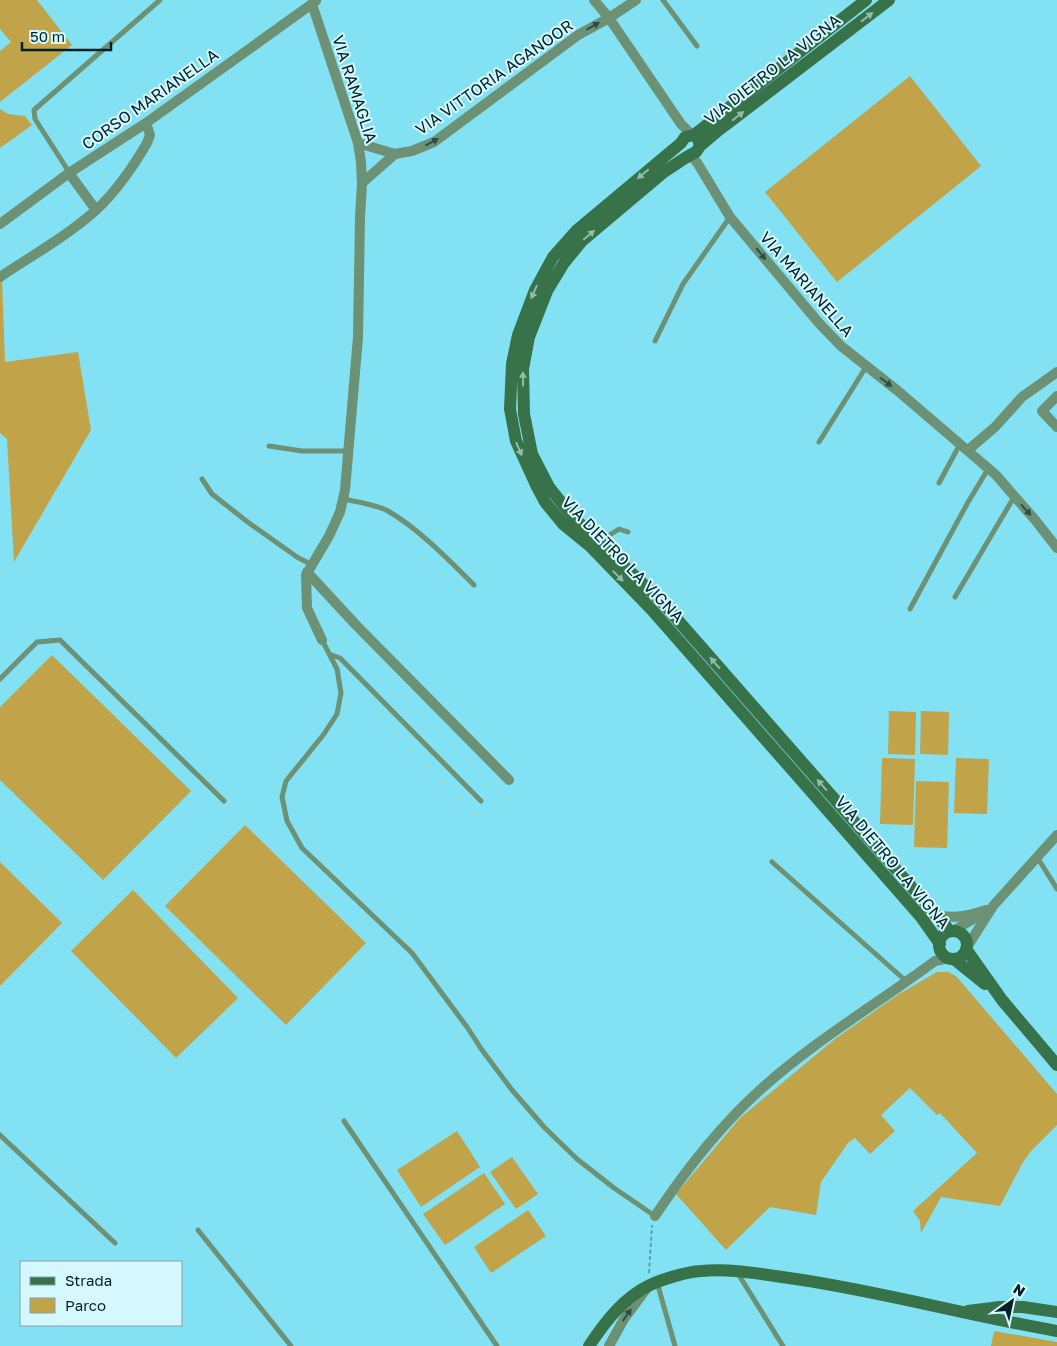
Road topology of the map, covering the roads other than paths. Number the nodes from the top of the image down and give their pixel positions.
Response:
1 (160, 0) edge
2 (594, 0) edge
3 (636, 0) edge
4 (663, 0) edge
5 (866, 0) edge
6 (888, 0) edge
7 (314, 2) edge
8 (609, 18) junction
9 (697, 46) dead end
10 (146, 123) junction
11 (358, 143) junction
12 (691, 146) junction
13 (395, 154) junction
14 (70, 173) junction
15 (362, 184) junction
16 (96, 210) junction
17 (730, 217) junction
18 (0, 224) edge
19 (0, 277) edge
20 (655, 341) dead end
21 (866, 367) junction
22 (1057, 372) edge
23 (1057, 396) edge
24 (1057, 427) edge
25 (819, 442) dead end
26 (269, 446) dead end
27 (964, 447) junction
28 (349, 451) junction
29 (988, 469) junction
30 (202, 479) dead end
31 (939, 483) dead end
32 (1014, 497) junction
33 (343, 499) junction
34 (628, 532) dead end
35 (600, 541) junction
36 (1057, 548) edge
37 (309, 568) junction
38 (474, 585) dead end
39 (955, 597) dead end
40 (910, 609) dead end
41 (322, 640) joint
42 (329, 654) junction
43 (0, 679) edge
44 (509, 780) dead end
45 (224, 801) dead end
46 (481, 801) dead end
47 (1057, 835) edge
48 (1036, 857) junction
49 (772, 862) dead end
50 (1057, 889) edge
51 (990, 908) junction
52 (934, 915) junction
53 (952, 931) junction
54 (967, 948) junction
55 (944, 954) junction
56 (906, 982) junction
57 (1002, 1000) junction
58 (1057, 1065) edge
59 (344, 1121) dead end
60 (0, 1135) edge
61 (655, 1216) joint
62 (198, 1230) dead end
63 (114, 1242) dead end
64 (736, 1271) junction
65 (653, 1284) junction
66 (1053, 1311) edge
67 (961, 1312) junction
68 (1057, 1331) edge
69 (291, 1346) edge
70 (497, 1346) edge
71 (589, 1346) edge
72 (609, 1346) edge
73 (675, 1346) edge
74 (783, 1346) edge

1 - 14 lane
2 - 8 street, VIA MARIANELLA
3 - 8 street, VIA VITTORIA AGANOOR
4 - 9 lane
5 - 12 street, VIA DIETRO LA VIGNA
12 -> 6 street, VIA DIETRO LA VIGNA
7 - 10 street, CORSO MARIANELLA
7 - 11 street, VIA RAMAGLIA
8 - 12 street, VIA MARIANELLA
13 -> 8 street, VIA VITTORIA AGANOOR
10 - 14 street, CORSO MARIANELLA
10 - 16 street
11 - 13 street
11 - 15 street, VIA RAMAGLIA
12 - 17 street, VIA MARIANELLA
35 -> 12 street, VIA DIETRO LA VIGNA
12 -> 55 street, VIA DIETRO LA VIGNA
13 - 15 street, VIA VITTORIA AGANOOR
14 - 16 street
14 - 18 street, CORSO MARIANELLA
15 - 28 street, VIA RAMAGLIA
16 - 19 street
17 - 20 lane
17 -> 21 street, VIA MARIANELLA
21 - 25 lane
21 -> 27 street, VIA MARIANELLA
22 - 27 street
23 - 24 street
26 - 28 lane
27 - 29 street, VIA MARIANELLA
27 - 31 lane
28 - 33 street, VIA RAMAGLIA
29 - 32 street, VIA MARIANELLA
29 - 40 lane
30 - 37 lane
32 -> 36 street, VIA MARIANELLA
32 - 39 lane
33 - 37 street, VIA RAMAGLIA
33 - 38 lane
34 - 35 lane
52 -> 35 street, VIA DIETRO LA VIGNA
37 - 41 street
37 - 44 street
41 - 42 lane
42 - 46 lane
42 - 61 lane
43 - 45 lane
47 - 48 street
48 - 50 lane
48 - 51 street
49 - 56 lane
51 - 52 street
51 - 53 street
51 - 54 street
52 - 53 street, VIA DIETRO LA VIGNA
53 - 54 street
53 - 55 street
54 - 55 street
54 - 57 street
55 - 56 street
55 - 57 street, VIA DIETRO LA VIGNA
56 - 61 street
57 - 58 street
59 - 70 lane
60 - 63 lane
62 - 69 lane
64 - 65 street
64 - 67 street
64 - 74 lane
65 - 71 street
72 -> 65 street
65 - 73 lane
66 - 67 street
67 - 68 street

